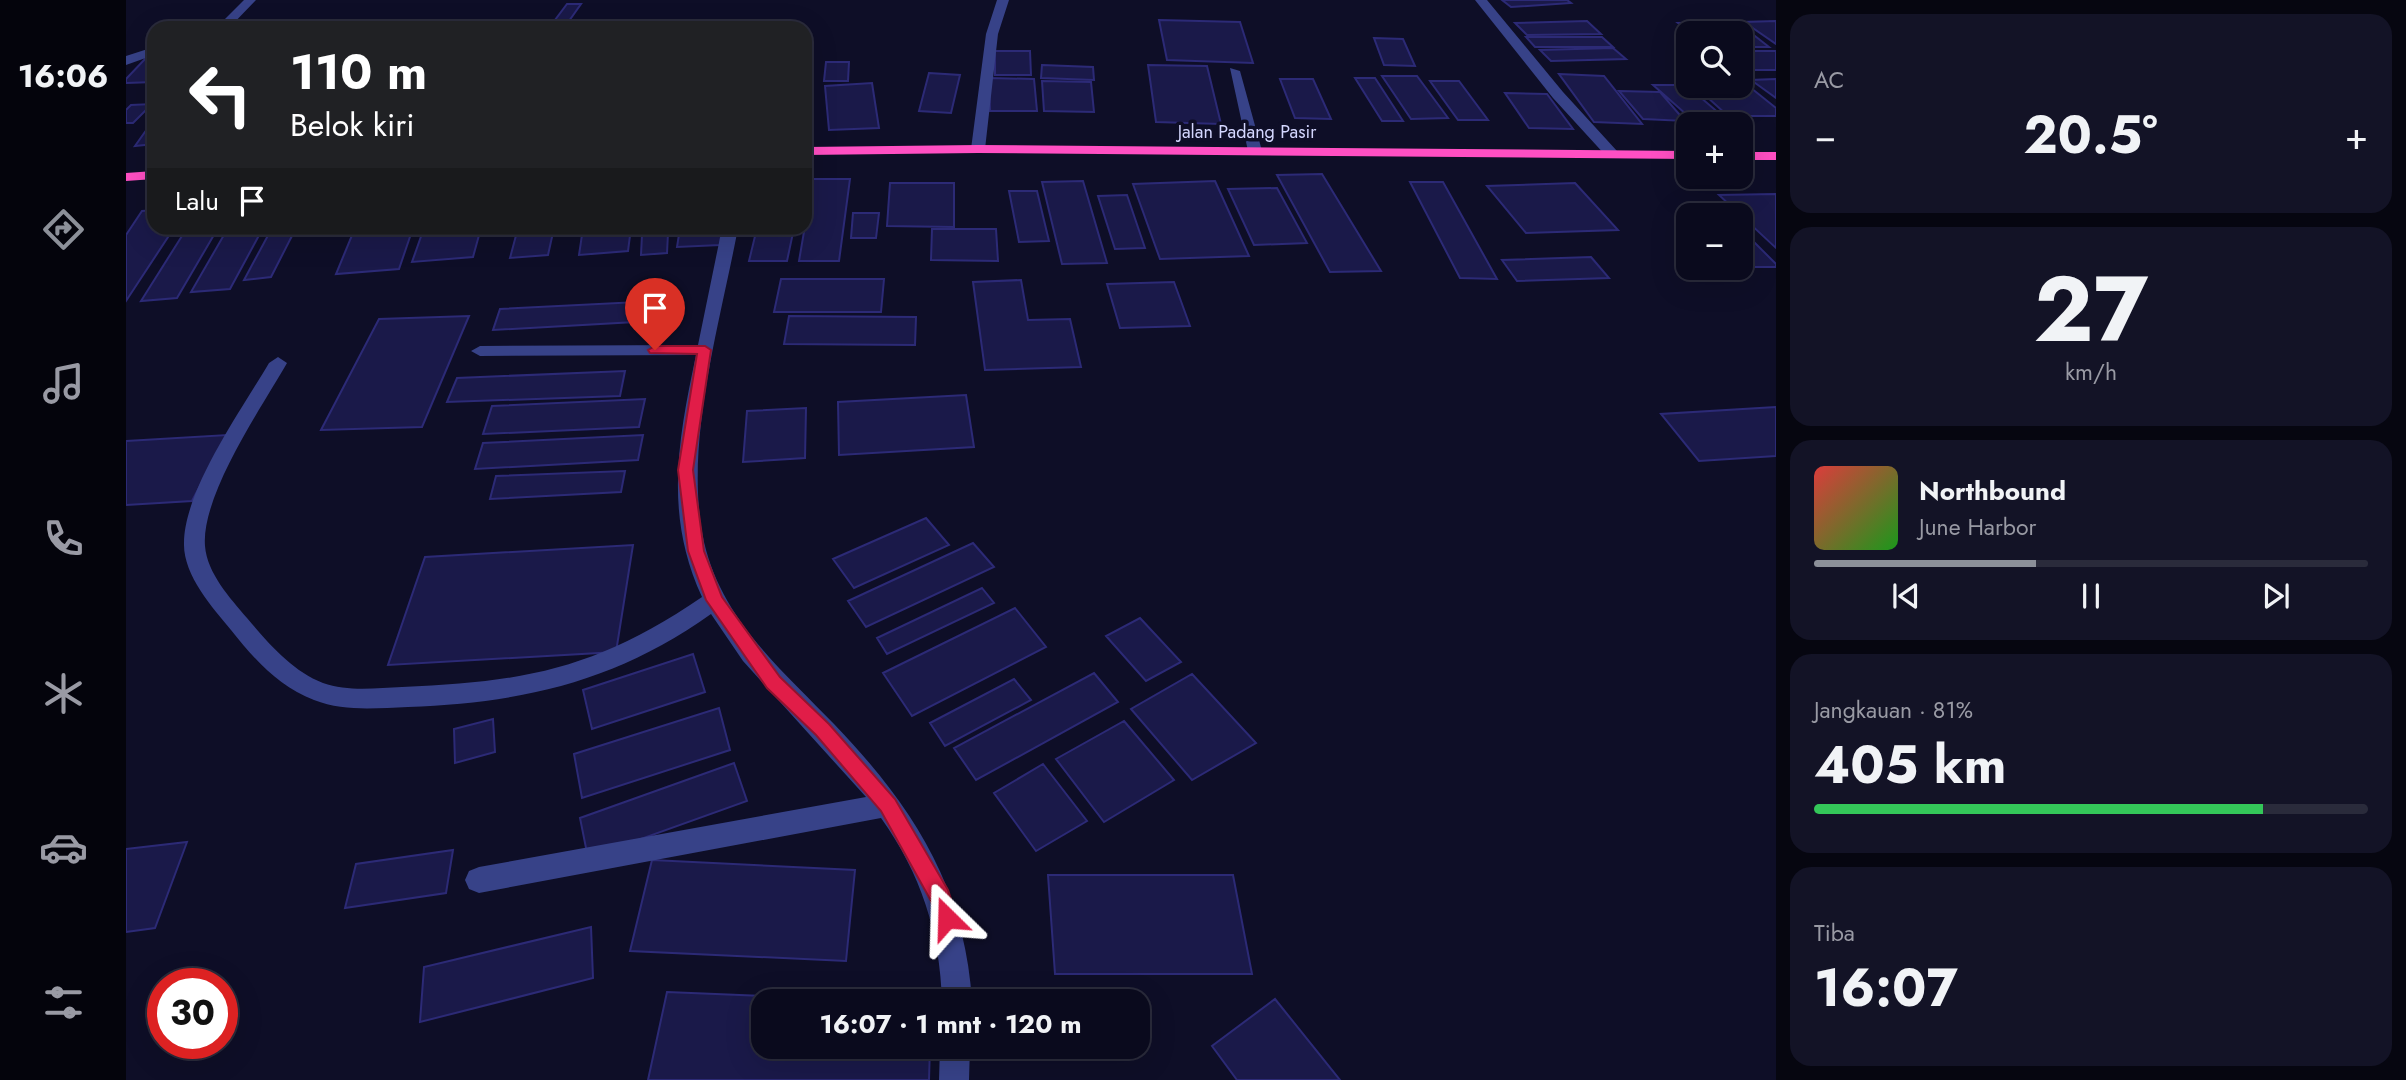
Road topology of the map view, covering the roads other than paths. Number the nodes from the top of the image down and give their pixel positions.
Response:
1 (250, 0) edge
2 (1003, 0) edge
3 (1481, 0) edge
4 (229, 21) edge
5 (147, 52) edge
6 (126, 61) edge
7 (1234, 71) dead end
8 (978, 149) junction
9 (812, 151) edge
10 (1255, 151) junction
11 (1612, 154) junction
12 (1676, 155) edge
13 (1753, 156) edge
14 (1776, 156) edge
15 (147, 176) edge
16 (129, 177) edge
17 (729, 235) edge
18 (705, 350) junction
19 (480, 351) dead end
20 (278, 363) dead end
21 (714, 600) junction
22 (888, 805) junction
23 (479, 880) dead end
24 (956, 989) edge
25 (955, 1059) edge
26 (954, 1080) edge

1 - 4 street
2 - 8 street
3 - 11 street
5 - 6 street
7 - 10 street
8 - 9 highway, Jalan Padang Pasir
8 - 10 highway, Jalan Padang Pasir
10 - 11 highway, Jalan Padang Pasir
11 - 12 highway, Jalan Padang Pasir
13 - 14 highway
15 - 16 highway
17 - 18 street
18 - 19 street
18 - 21 street
20 - 21 street
21 - 22 street
22 - 23 street
22 - 24 street
25 - 26 street

